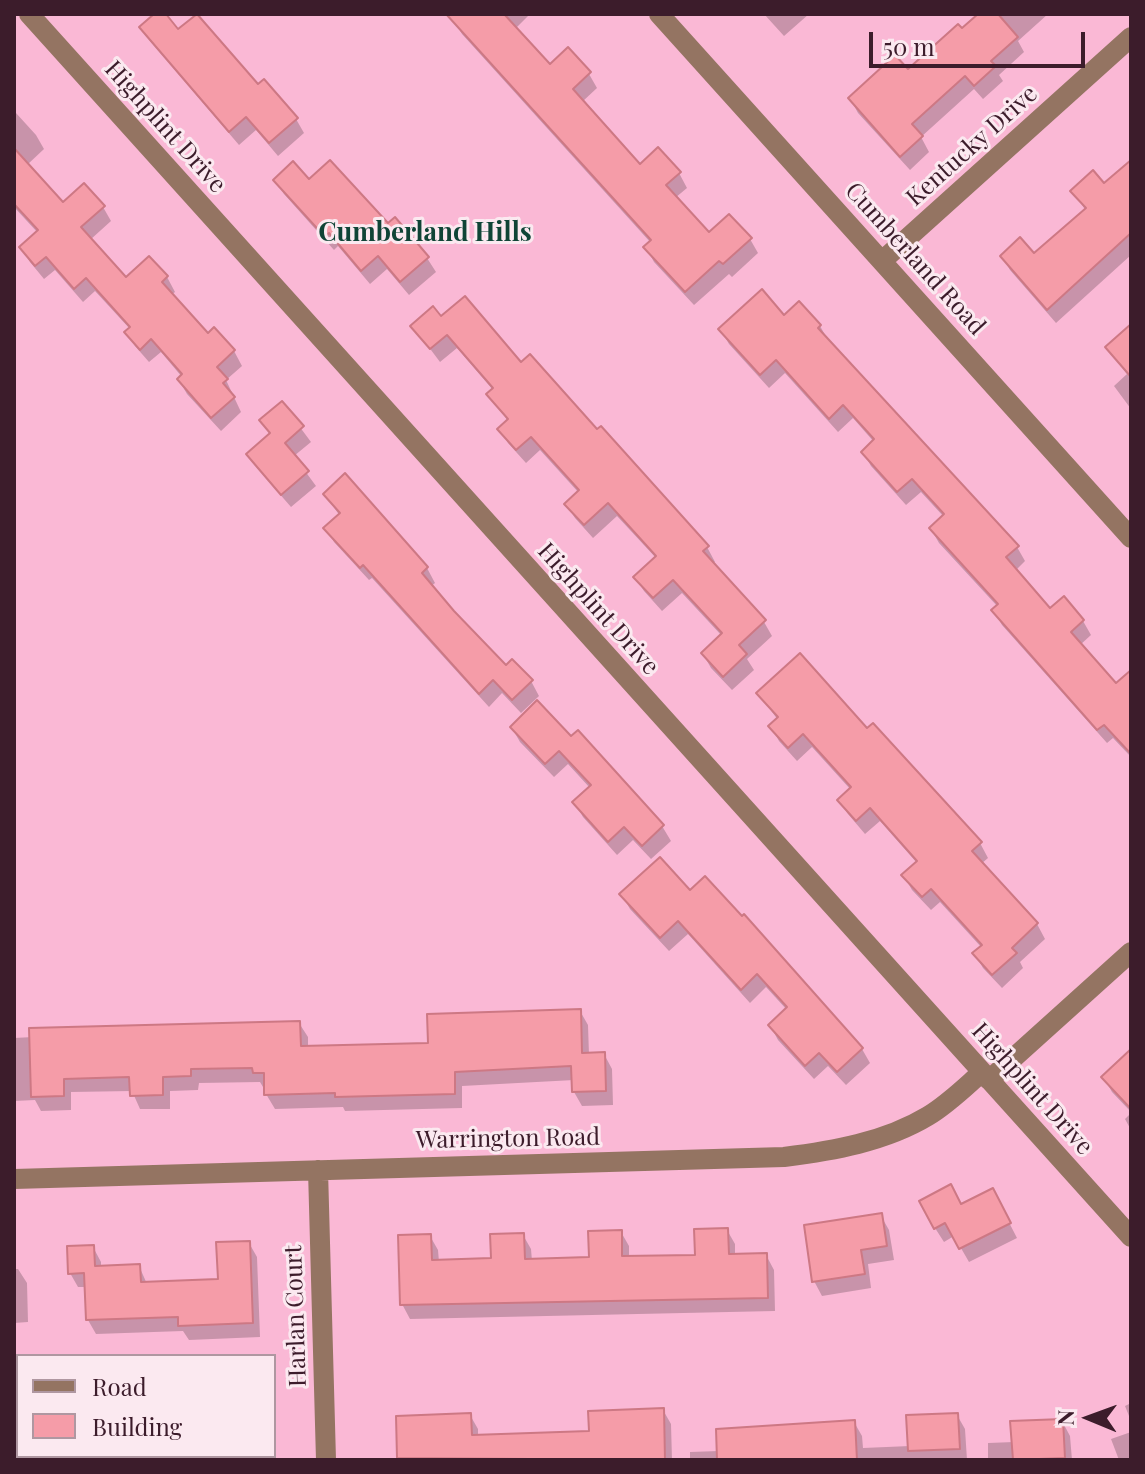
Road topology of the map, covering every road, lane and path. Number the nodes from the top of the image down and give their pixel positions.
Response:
1 (659, 14) edge
2 (34, 16) edge
3 (1131, 37) edge
4 (882, 261) junction
5 (1131, 538) edge
6 (1131, 952) edge
7 (985, 1076) junction
8 (318, 1170) junction
9 (14, 1179) edge
10 (1131, 1237) edge
11 (326, 1460) edge

1 - 4 street, Cumberland Road
2 - 7 street, Highplint Drive
3 - 4 street, Kentucky Drive
4 - 5 street, Cumberland Road
6 - 7 street, Warrington Road
7 - 8 street, Warrington Road
7 - 10 street, Highplint Drive
8 - 9 street, Warrington Road
8 - 11 street, Harlan Court

